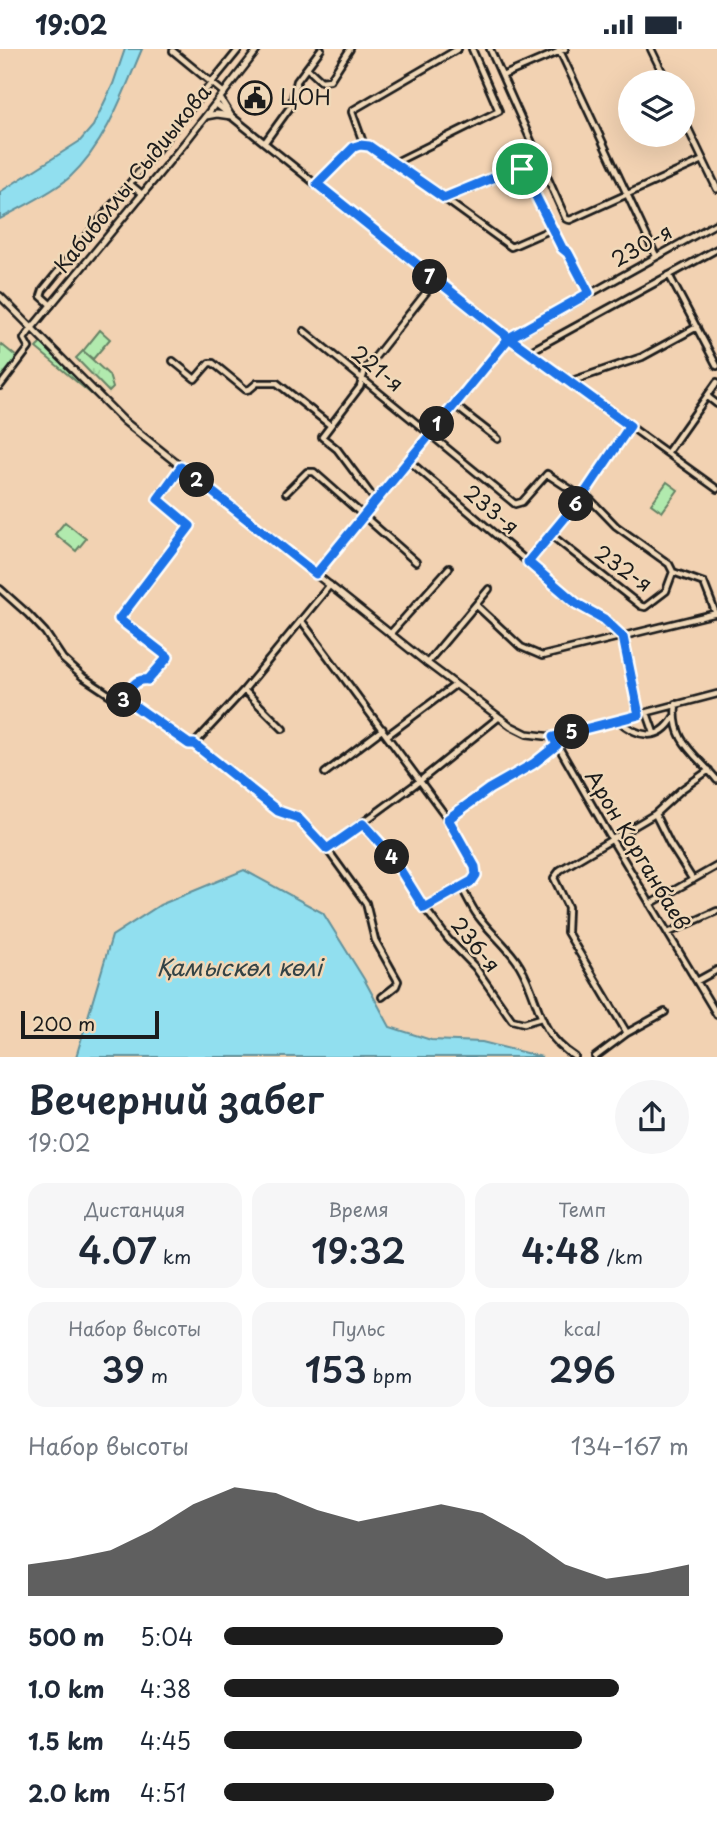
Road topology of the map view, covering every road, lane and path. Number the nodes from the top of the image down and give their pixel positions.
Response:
1 (239, 49) edge
2 (258, 49) edge
3 (320, 49) edge
4 (350, 49) edge
5 (458, 49) edge
6 (472, 49) edge
7 (490, 49) edge
8 (651, 49) edge
9 (561, 50) edge
10 (173, 51) edge
11 (307, 68) junction
12 (661, 70) edge
13 (502, 76) junction
14 (212, 82) junction
15 (222, 95) junction
16 (216, 104) junction
17 (206, 116) junction
18 (231, 116) junction
19 (265, 142) junction
20 (695, 143) edge
21 (364, 145) junction
22 (703, 160) junction
23 (393, 164) junction
24 (130, 184) junction
25 (317, 184) junction
26 (717, 189) edge
27 (142, 194) junction
28 (627, 194) junction
29 (444, 198) junction
30 (717, 223) edge
31 (552, 229) junction
32 (717, 249) edge
33 (656, 255) junction
34 (669, 275) junction
35 (435, 281) junction
36 (589, 293) junction
37 (0, 296) edge
38 (51, 305) junction
39 (697, 327) junction
40 (32, 328) junction
41 (304, 331) dead end
42 (509, 338) junction
43 (529, 352) junction
44 (173, 361) dead end
45 (717, 366) edge
46 (362, 377) junction
47 (569, 382) junction
48 (717, 382) edge
49 (0, 387) edge
50 (708, 397) junction
51 (453, 404) junction
52 (717, 404) edge
53 (331, 425) junction
54 (630, 426) junction
55 (430, 432) junction
56 (498, 439) dead end
57 (667, 453) junction
58 (408, 460) junction
59 (181, 467) junction
60 (717, 489) edge
61 (286, 493) dead end
62 (583, 495) junction
63 (375, 500) junction
64 (363, 516) junction
65 (551, 535) junction
66 (416, 562) dead end
67 (528, 562) junction
68 (449, 568) dead end
69 (673, 572) junction
70 (316, 574) junction
71 (330, 585) junction
72 (0, 589) edge
73 (489, 589) dead end
74 (476, 605) junction
75 (716, 614) edge
76 (301, 619) junction
77 (390, 634) junction
78 (623, 637) junction
79 (427, 663) junction
80 (455, 685) junction
81 (244, 690) junction
82 (717, 694) edge
83 (124, 702) junction
84 (676, 704) junction
85 (647, 713) junction
86 (639, 715) junction
87 (674, 717) junction
88 (498, 718) junction
89 (618, 720) junction
90 (283, 729) dead end
91 (383, 729) junction
92 (654, 733) junction
93 (388, 735) junction
94 (553, 737) junction
95 (194, 744) junction
96 (557, 745) junction
97 (709, 770) junction
98 (325, 773) dead end
99 (421, 780) junction
100 (717, 780) edge
101 (655, 814) junction
102 (448, 819) junction
103 (363, 824) junction
104 (612, 841) junction
105 (327, 849) junction
106 (717, 866) edge
107 (693, 880) junction
108 (462, 888) junction
109 (650, 904) junction
110 (424, 908) junction
111 (717, 911) edge
112 (668, 933) junction
113 (717, 970) edge
114 (697, 981) junction
115 (382, 996) dead end
116 (665, 1012) dead end
117 (717, 1015) edge
118 (541, 1018) junction
119 (627, 1033) junction
120 (575, 1057) edge
121 (595, 1057) edge

1 - 14 street
2 - 15 street, Кабиболлы Сыдиыкова
3 - 11 street
4 - 11 street
5 - 21 street
6 - 23 street
7 - 13 street
8 - 12 street
9 - 13 street
9 - 28 street
10 - 14 street
11 - 19 street
13 - 28 street
14 - 15 street
14 - 24 street
15 - 16 street, Кабиболлы Сыдиыкова
15 - 18 street
16 - 17 street, Кабиболлы Сыдиыкова
16 - 18 street
17 - 18 street
17 - 27 street, Кабиболлы Сыдиыкова
18 - 19 street
19 - 25 street
20 - 22 street
21 - 23 street
21 - 25 street
22 - 26 street
22 - 28 street
23 - 29 street
24 - 27 street
24 - 38 street
25 - 35 street
27 - 38 street, Кабиболлы Сыдиыкова
28 - 33 street
29 - 31 street
29 - 31 street
30 - 33 street, 230-я
31 - 36 street
32 - 34 street, 230-я
33 - 36 street, 230-я
34 - 39 street
34 - 43 street, 230-я
35 - 42 street
35 - 46 street
36 - 42 street, 230-я
37 - 40 street
38 - 40 street, Кабиболлы Сыдиыкова
39 - 45 street
39 - 47 street
40 - 49 street
40 - 59 street
41 - 46 street, 221-я
42 - 43 street
42 - 51 street
43 - 47 street
44 - 53 street
46 - 53 street
46 - 55 street, 221-я
47 - 54 street
48 - 50 street
50 - 52 street
50 - 57 street
51 - 55 street
51 - 56 street
53 - 63 street
54 - 57 street
54 - 62 street
55 - 58 street
55 - 62 street, 232-я
57 - 60 street
58 - 63 street
58 - 67 street, 233-я
59 - 70 street
59 - 83 street
61 - 64 street
62 - 65 street
62 - 69 street, 232-я
63 - 64 street
64 - 66 street
64 - 70 street
65 - 67 street
65 - 69 street, 232-я
67 - 78 street, 233-я
68 - 77 street
69 - 75 street
70 - 71 street
71 - 76 street
71 - 77 street
72 - 83 street
73 - 74 street
74 - 78 street
74 - 79 street
75 - 78 street
76 - 81 street
76 - 91 street
77 - 79 street
78 - 86 street
79 - 80 street
80 - 88 street
80 - 93 street
81 - 90 street
81 - 95 street
82 - 84 street
83 - 95 street
84 - 85 street
84 - 87 street
85 - 86 street
85 - 92 street
86 - 89 street
87 - 92 street
87 - 97 street
88 - 94 street
88 - 99 street
89 - 92 street
89 - 94 street
91 - 93 street
91 - 98 street
93 - 99 street
94 - 96 street, Арон Корганбаев
95 - 105 street
96 - 102 street
96 - 104 street, Арон Корганбаев
97 - 100 street
97 - 101 street
99 - 102 street
99 - 103 street
101 - 104 street
101 - 107 street
102 - 108 street
103 - 105 street
103 - 110 street, 236-я
104 - 109 street, Арон Корганбаев
104 - 119 street
105 - 115 street
106 - 107 street
107 - 109 street
108 - 110 street
108 - 118 street
109 - 112 street, Арон Корганбаев
110 - 118 street, 236-я
111 - 112 street
112 - 114 street, Арон Корганбаев
113 - 114 street
114 - 117 street, Арон Корганбаев
116 - 119 street
118 - 120 street
119 - 121 street

